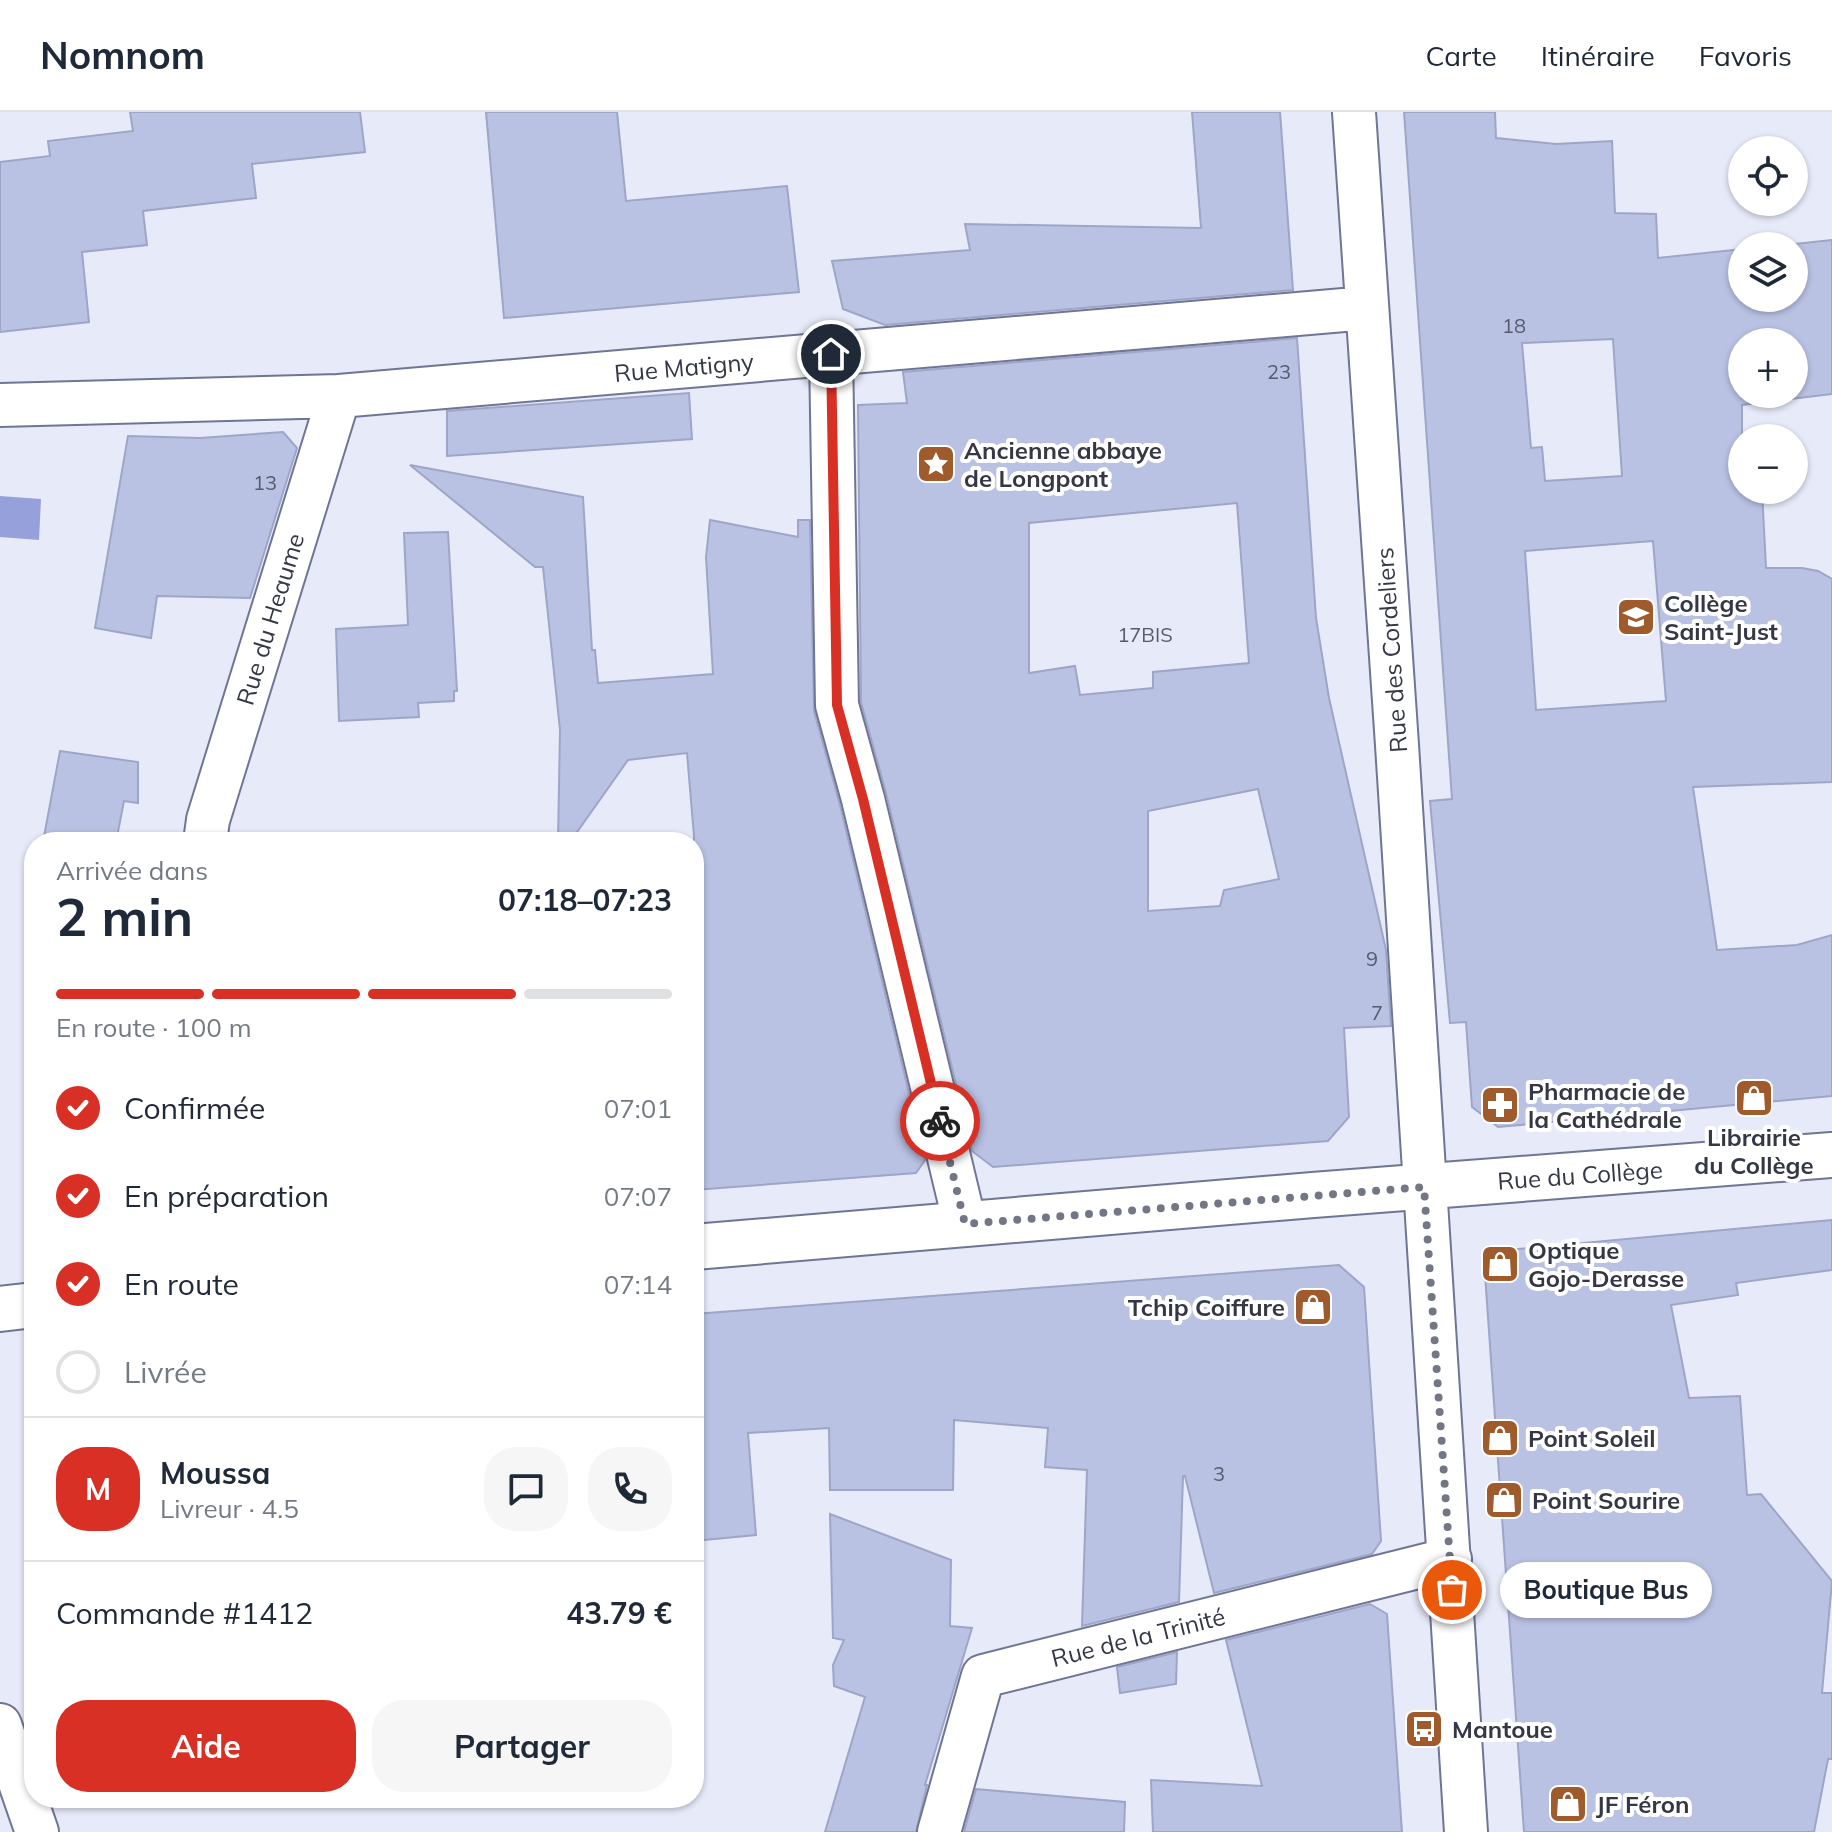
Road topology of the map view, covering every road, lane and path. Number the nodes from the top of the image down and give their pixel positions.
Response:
1 (1354, 112) edge
2 (1367, 308) junction
3 (831, 354) junction
4 (339, 396) junction
5 (0, 405) edge
6 (206, 832) edge
7 (1832, 1155) edge
8 (1424, 1187) junction
9 (965, 1224) junction
10 (704, 1246) edge
11 (24, 1306) edge
12 (0, 1309) edge
13 (1450, 1559) junction
14 (0, 1725) edge
15 (24, 1794) edge
16 (29, 1808) edge
17 (37, 1832) edge
18 (939, 1832) edge
19 (1466, 1832) edge

1 - 2 street, Rue des Cordeliers
2 - 3 street, Rue Matigny
2 - 8 street, Rue des Cordeliers
3 - 4 street, Rue Matigny
3 - 9 street
4 - 5 street, Rue Matigny
4 - 6 street, Rue du Heaume
7 - 8 main road, Rue du Collège
8 - 9 main road, Rue du Collège
8 - 13 street, Rue des Cordeliers
9 - 10 main road, Rue du Collège
11 - 12 main road
13 - 18 street, Rue de la Trinité
13 - 19 street, Rue des Cordeliers
14 - 15 street
16 - 17 street

